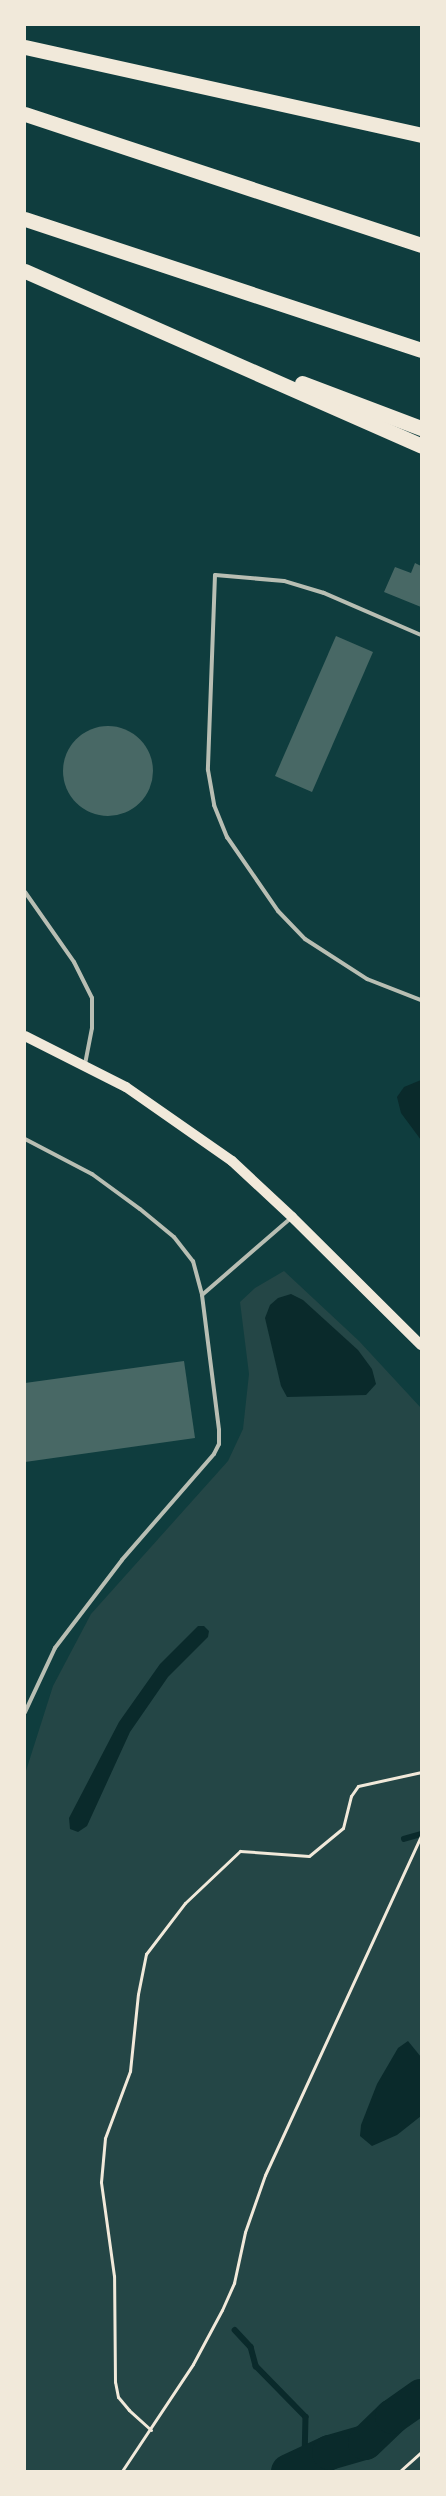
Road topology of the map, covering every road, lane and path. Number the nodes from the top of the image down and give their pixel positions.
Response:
1 (25, 47) edge
2 (25, 114) edge
3 (421, 135) edge
4 (25, 219) edge
5 (421, 245) edge
6 (25, 271) edge
7 (114, 310) junction
8 (421, 350) edge
9 (421, 428) edge
10 (421, 446) edge
11 (421, 635) edge
12 (25, 892) edge
13 (421, 1000) edge
14 (25, 1036) edge
15 (85, 1065) junction
16 (25, 1139) edge
17 (292, 1217) junction
18 (202, 1295) junction
19 (421, 1346) edge
20 (25, 1712) edge
21 (421, 1772) edge
22 (421, 1836) edge
23 (151, 2430) junction
24 (421, 2452) edge
25 (122, 2471) edge
26 (400, 2471) edge

1 - 3 highway
2 - 5 highway
4 - 8 highway
6 - 7 highway
7 - 9 highway
7 - 10 highway
11 - 13 lane
12 - 15 lane
14 - 15 main road
15 - 17 main road
16 - 18 lane
17 - 18 lane
17 - 19 main road
18 - 20 lane
21 - 23 path
22 - 23 path
23 - 25 path
24 - 26 path

